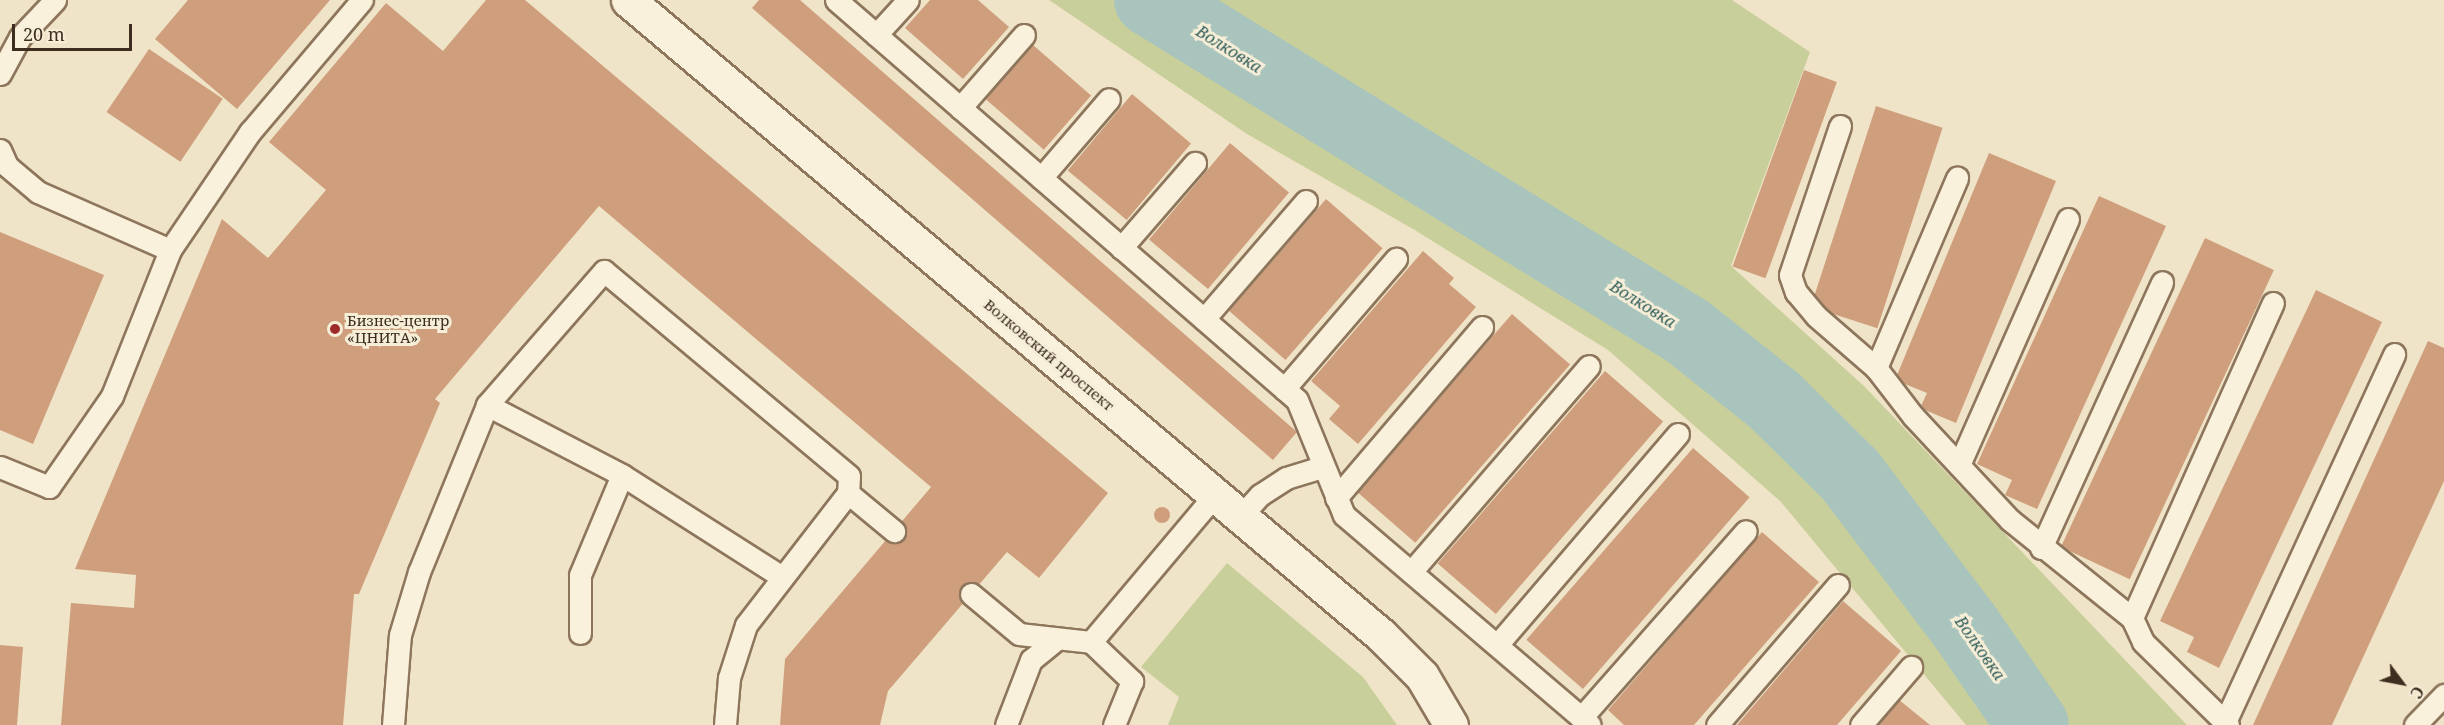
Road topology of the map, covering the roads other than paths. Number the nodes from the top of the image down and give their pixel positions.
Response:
1 (55, 0) edge
2 (362, 0) edge
3 (628, 0) edge
4 (836, 0) edge
5 (908, 0) edge
6 (876, 34) junction
7 (1024, 35) dead end
8 (0, 74) edge
9 (1109, 99) dead end
10 (960, 108) junction
11 (1840, 126) dead end
12 (0, 150) edge
13 (1195, 163) dead end
14 (1041, 178) junction
15 (1957, 178) dead end
16 (1306, 201) dead end
17 (2068, 219) dead end
18 (1121, 248) junction
19 (170, 250) junction
20 (1396, 259) dead end
21 (2162, 282) dead end
22 (2273, 303) dead end
23 (1204, 319) junction
24 (1482, 327) dead end
25 (2394, 354) dead end
26 (1589, 366) dead end
27 (1876, 368) junction
28 (1284, 389) junction
29 (487, 405) junction
30 (1678, 434) dead end
31 (1959, 465) junction
32 (0, 467) edge
33 (1323, 467) junction
34 (622, 475) junction
35 (848, 493) junction
36 (1215, 495) junction
37 (1336, 498) junction
38 (1240, 517) junction
39 (894, 531) dead end
40 (1746, 531) dead end
41 (2041, 548) junction
42 (1411, 572) junction
43 (782, 577) junction
44 (1838, 585) dead end
45 (971, 594) dead end
46 (2132, 618) junction
47 (580, 633) dead end
48 (1056, 640) junction
49 (1091, 642) junction
50 (1497, 645) junction
51 (1911, 667) dead end
52 (2444, 695) edge
53 (1585, 721) edge
54 (2226, 724) edge
55 (393, 725) edge
56 (725, 725) edge
57 (1006, 725) edge
58 (1114, 725) edge
59 (1451, 725) edge
60 (1717, 725) edge
61 (1861, 725) edge
62 (2415, 725) edge

1 - 8 lane
2 - 19 lane
3 - 36 street, Волковский проспект
4 - 6 lane
5 - 6 lane
6 - 10 lane
7 - 10 lane
9 - 14 lane
10 - 14 lane
11 - 27 lane
12 - 19 lane
13 - 18 lane
14 - 18 lane
15 - 27 lane
16 - 23 lane
17 - 31 lane
18 - 23 lane
19 - 32 lane
20 - 28 lane
21 - 41 lane
22 - 46 lane
23 - 28 lane
24 - 37 lane
25 - 54 lane
26 - 42 lane
27 - 31 lane
28 - 33 lane
29 - 34 lane
29 - 35 lane
29 - 55 lane
30 - 50 lane
31 - 41 lane
33 - 37 lane
33 - 38 lane
34 - 43 lane
34 - 47 lane
35 - 39 lane
35 - 43 lane
36 - 38 street, Волковский проспект
36 - 49 lane
37 - 42 lane
38 - 59 street, Волковский проспект
40 - 53 lane
41 - 46 lane
42 - 50 lane
43 - 56 lane
44 - 60 lane
45 - 48 lane
46 - 54 lane
48 - 49 lane
48 - 57 lane
49 - 58 lane
50 - 53 lane
51 - 61 lane
52 - 62 lane

